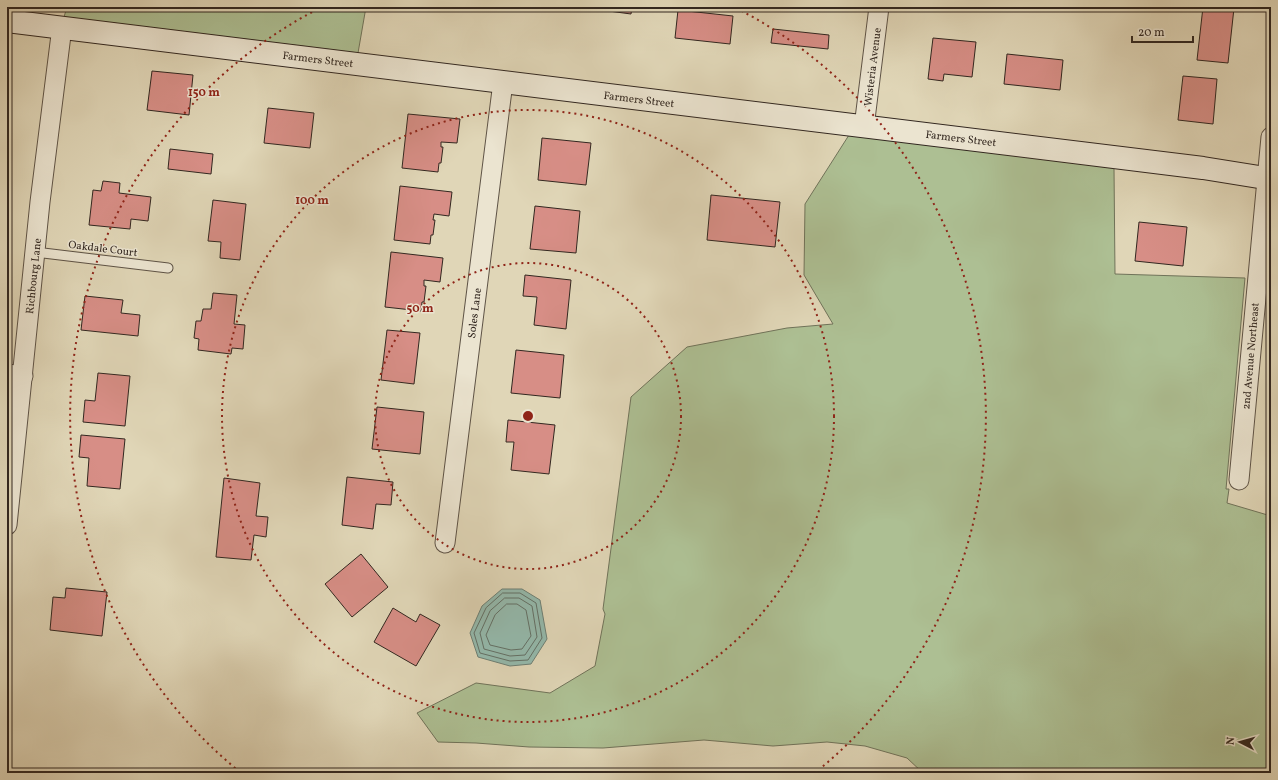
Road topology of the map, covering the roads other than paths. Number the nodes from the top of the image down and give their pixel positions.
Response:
1 (879, 7) edge
2 (7, 21) edge
3 (62, 27) junction
4 (503, 82) junction
5 (864, 127) junction
6 (1271, 137) edge
7 (1269, 178) edge
8 (36, 252) junction
9 (168, 268) dead end
10 (15, 375) edge
11 (1239, 480) dead end
12 (7, 525) edge
13 (445, 544) dead end

1 - 5 street, Wisteria Avenue
2 - 3 street, Farmers Street
3 - 4 street, Farmers Street
3 - 8 street, Richbourg Lane
4 - 5 street, Farmers Street
4 - 13 street, Soles Lane
5 - 7 street, Farmers Street
6 - 7 street, 2nd Avenue Northeast
7 - 11 street, 2nd Avenue Northeast
8 - 9 lane, Oakdale Court
8 - 10 street, Richbourg Lane
10 - 12 street, Richbourg Lane

